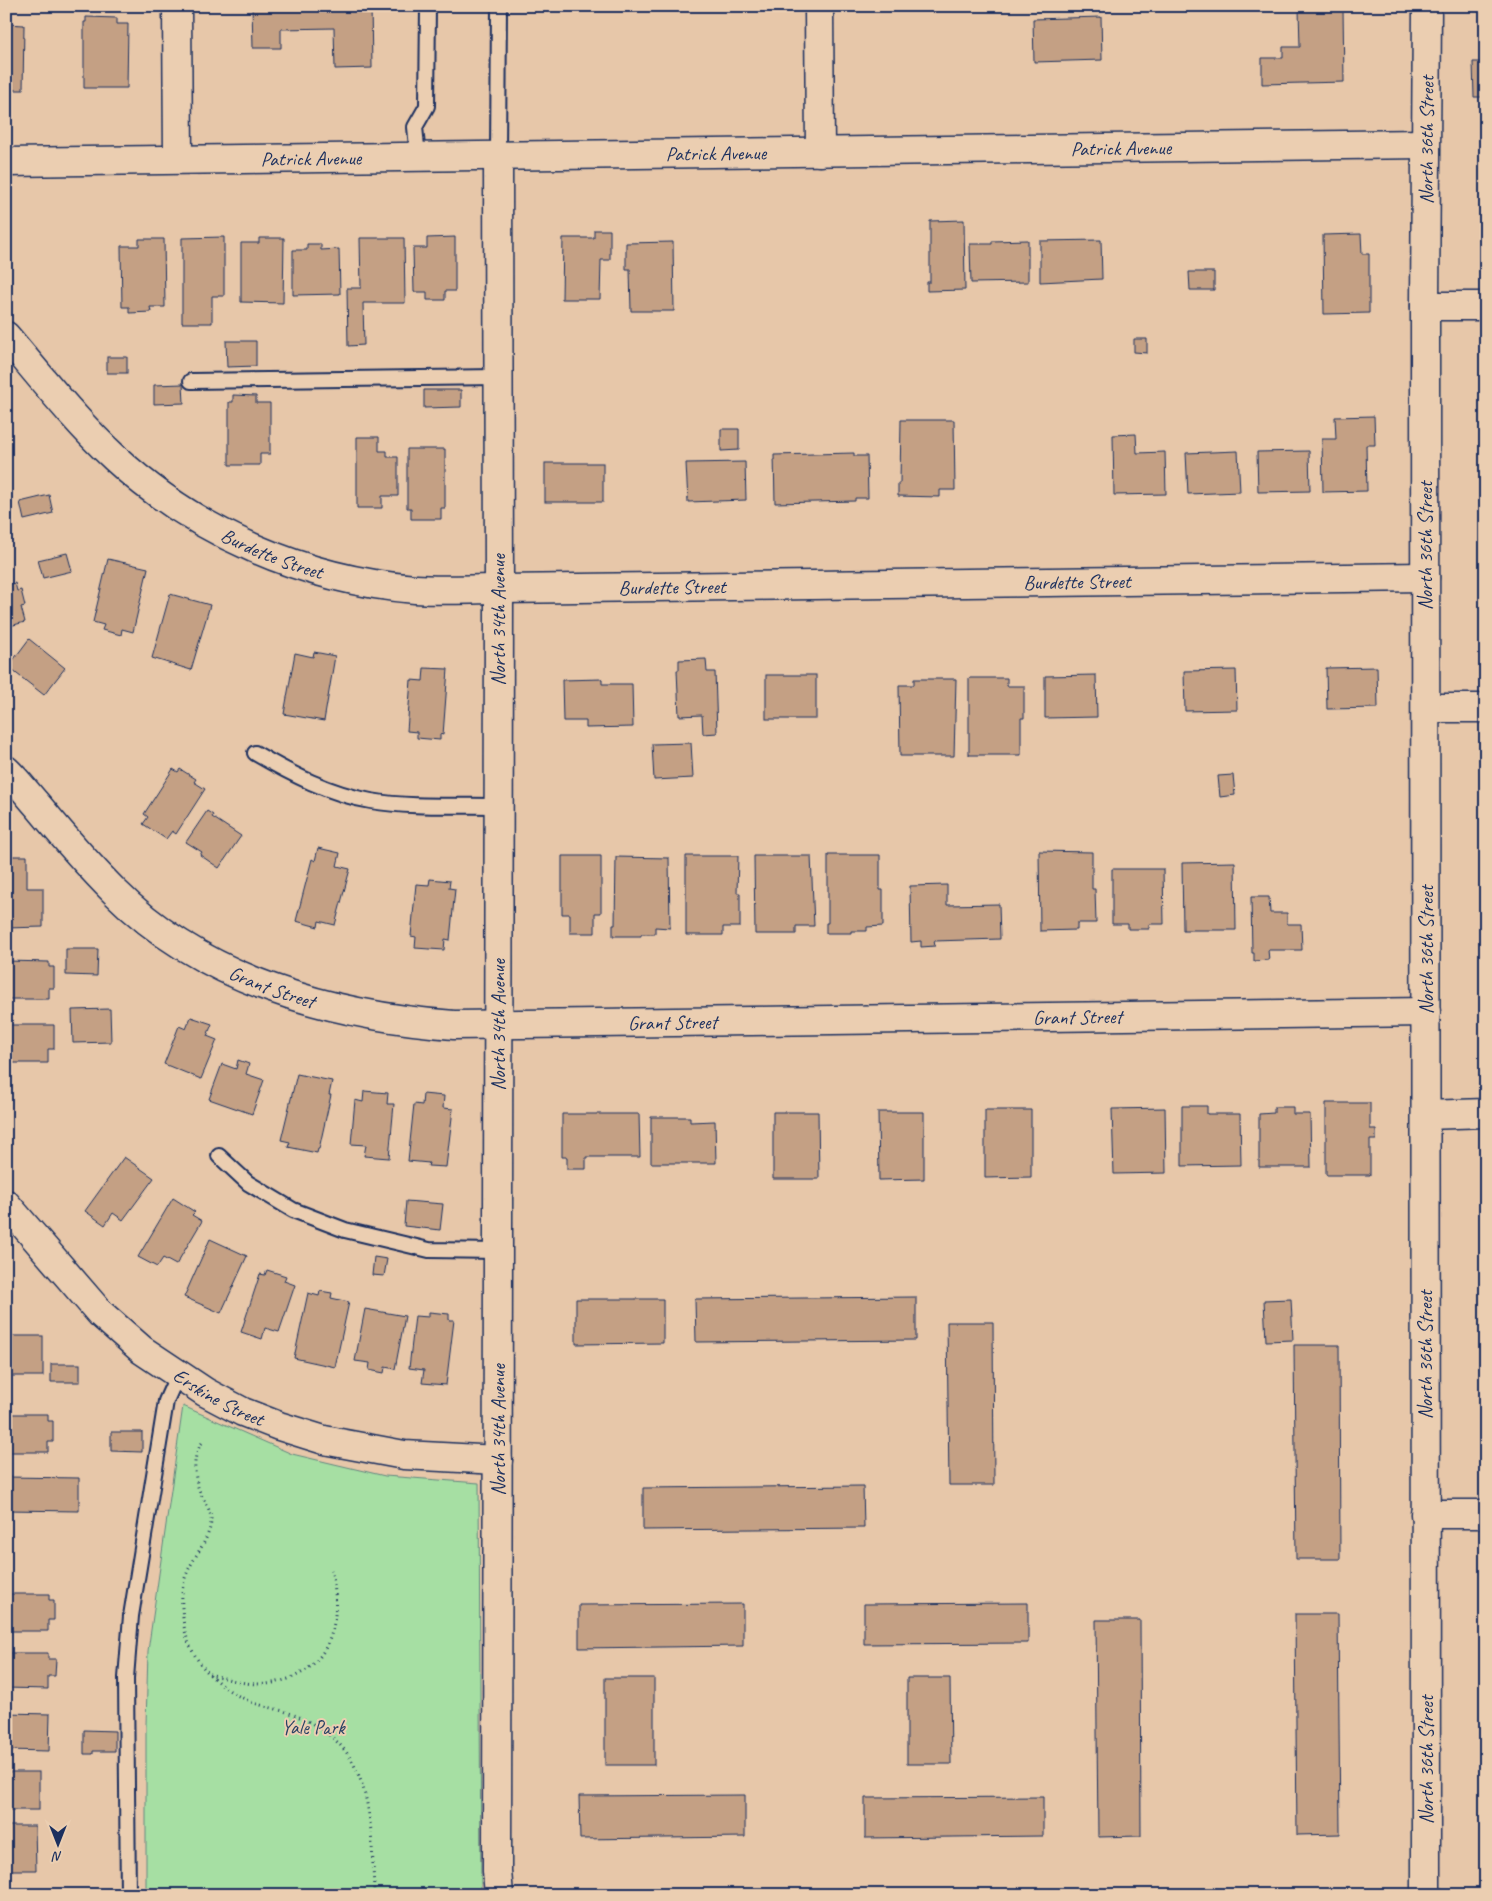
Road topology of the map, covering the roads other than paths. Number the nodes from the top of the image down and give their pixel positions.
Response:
1 (178, 6) edge
2 (428, 6) edge
3 (499, 6) edge
4 (819, 6) edge
5 (1428, 6) edge
6 (1425, 144) junction
7 (820, 152) junction
8 (498, 156) junction
9 (418, 157) junction
10 (178, 160) junction
11 (6, 162) edge
12 (1425, 306) junction
13 (1486, 306) edge
14 (6, 336) edge
15 (498, 377) junction
16 (190, 381) dead end
17 (1425, 577) junction
18 (499, 589) junction
19 (1426, 708) junction
20 (1486, 708) edge
21 (255, 753) dead end
22 (6, 770) edge
23 (498, 806) junction
24 (1426, 1012) junction
25 (498, 1024) junction
26 (1486, 1113) edge
27 (1426, 1115) junction
28 (220, 1156) dead end
29 (6, 1204) edge
30 (498, 1251) junction
31 (178, 1374) junction
32 (498, 1460) junction
33 (1425, 1514) junction
34 (1486, 1514) edge
35 (128, 1895) edge
36 (499, 1895) edge
37 (1426, 1895) edge

1 - 10 street
2 - 9 lane
3 - 8 lane
4 - 7 street
5 - 6 street, North 36th Street
6 - 7 street, Patrick Avenue
6 - 12 street, North 36th Street
7 - 8 street, Patrick Avenue
8 - 9 street, Patrick Avenue
8 - 15 street, North 34th Avenue
9 - 10 street, Patrick Avenue
10 - 11 street, Patrick Avenue
12 - 13 street
12 - 17 street, North 36th Street
14 - 18 street, Burdette Street
15 - 16 lane
15 - 18 street, North 34th Avenue
17 - 18 street, Burdette Street
17 - 19 street, North 36th Street
18 - 23 street, North 34th Avenue
19 - 20 street
19 - 24 street, North 36th Street
21 - 23 lane
22 - 25 street, Grant Street
23 - 25 street, North 34th Avenue
24 - 25 street, Grant Street
24 - 27 street, North 36th Street
25 - 30 street, North 34th Avenue
26 - 27 street
27 - 33 street, North 36th Street
28 - 30 lane
29 - 31 street, Erskine Street
30 - 32 street, North 34th Avenue
31 - 32 street, Erskine Street
31 - 35 lane
32 - 36 street, North 34th Avenue
33 - 34 street
33 - 37 street, North 36th Street

